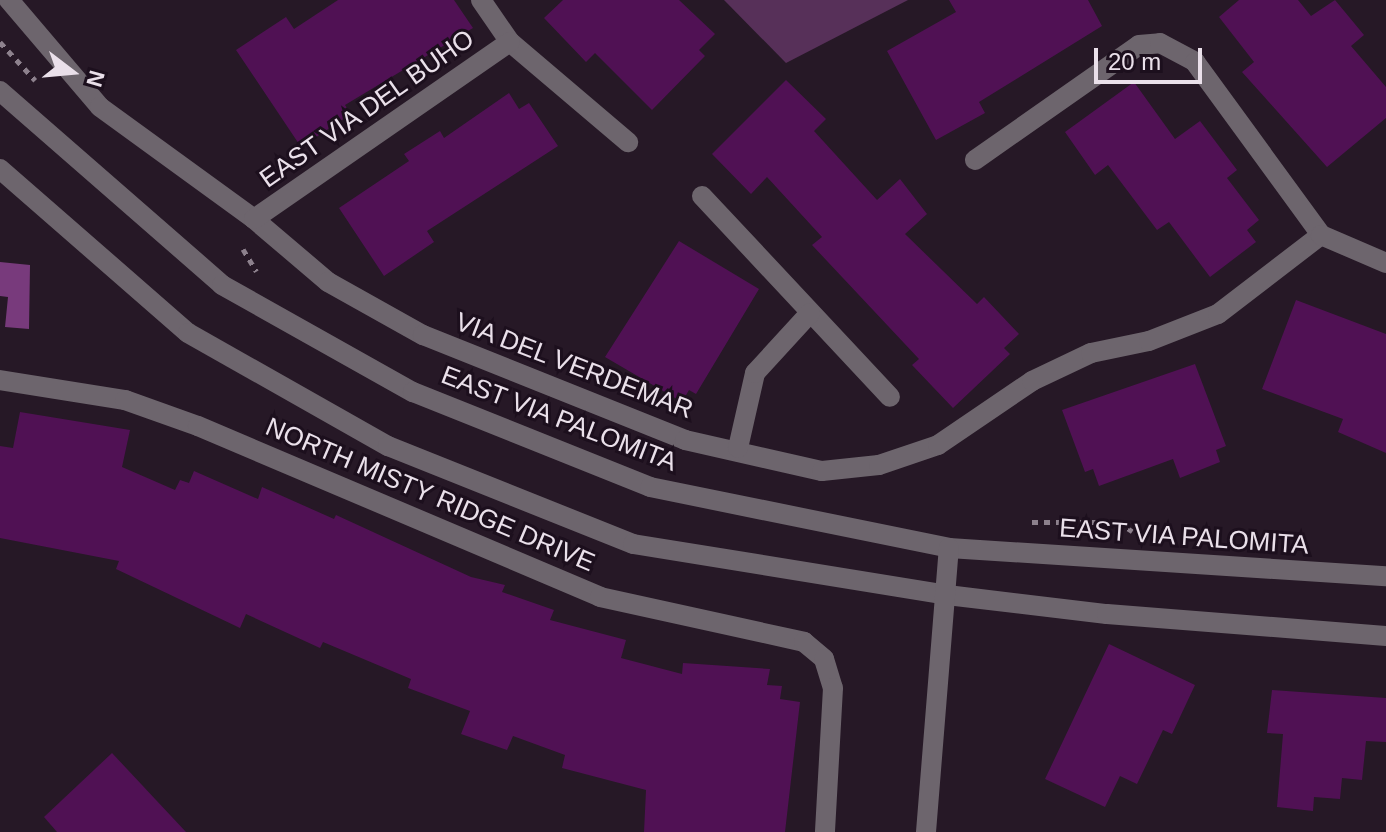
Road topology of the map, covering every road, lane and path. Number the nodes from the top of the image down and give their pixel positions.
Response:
1 (9, 0) edge
2 (481, 0) edge
3 (510, 42) junction
4 (0, 91) edge
5 (628, 142) dead end
6 (975, 160) dead end
7 (0, 169) edge
8 (702, 196) dead end
9 (254, 219) junction
10 (1321, 235) junction
11 (1386, 263) edge
12 (810, 313) junction
13 (0, 380) edge
14 (890, 397) dead end
15 (738, 448) junction
16 (949, 548) junction
17 (1386, 576) edge
18 (947, 595) junction
19 (1386, 636) edge
20 (825, 832) edge
21 (926, 832) edge

1 - 9 street, VIA DEL VERDEMAR
2 - 3 street, EAST VIA DEL BUHO
3 - 5 street, EAST VIA DEL BUHO
3 - 9 street, EAST VIA DEL BUHO
4 - 16 street, EAST VIA PALOMITA
6 - 10 street
7 - 18 street
8 - 12 street
9 - 15 street, VIA DEL VERDEMAR
10 - 11 street
10 - 15 street, VIA DEL VERDEMAR
12 - 14 street
12 - 15 street
13 - 20 street, NORTH MISTY RIDGE DRIVE
16 - 17 street, EAST VIA PALOMITA
16 - 18 street
18 - 19 street
18 - 21 street

